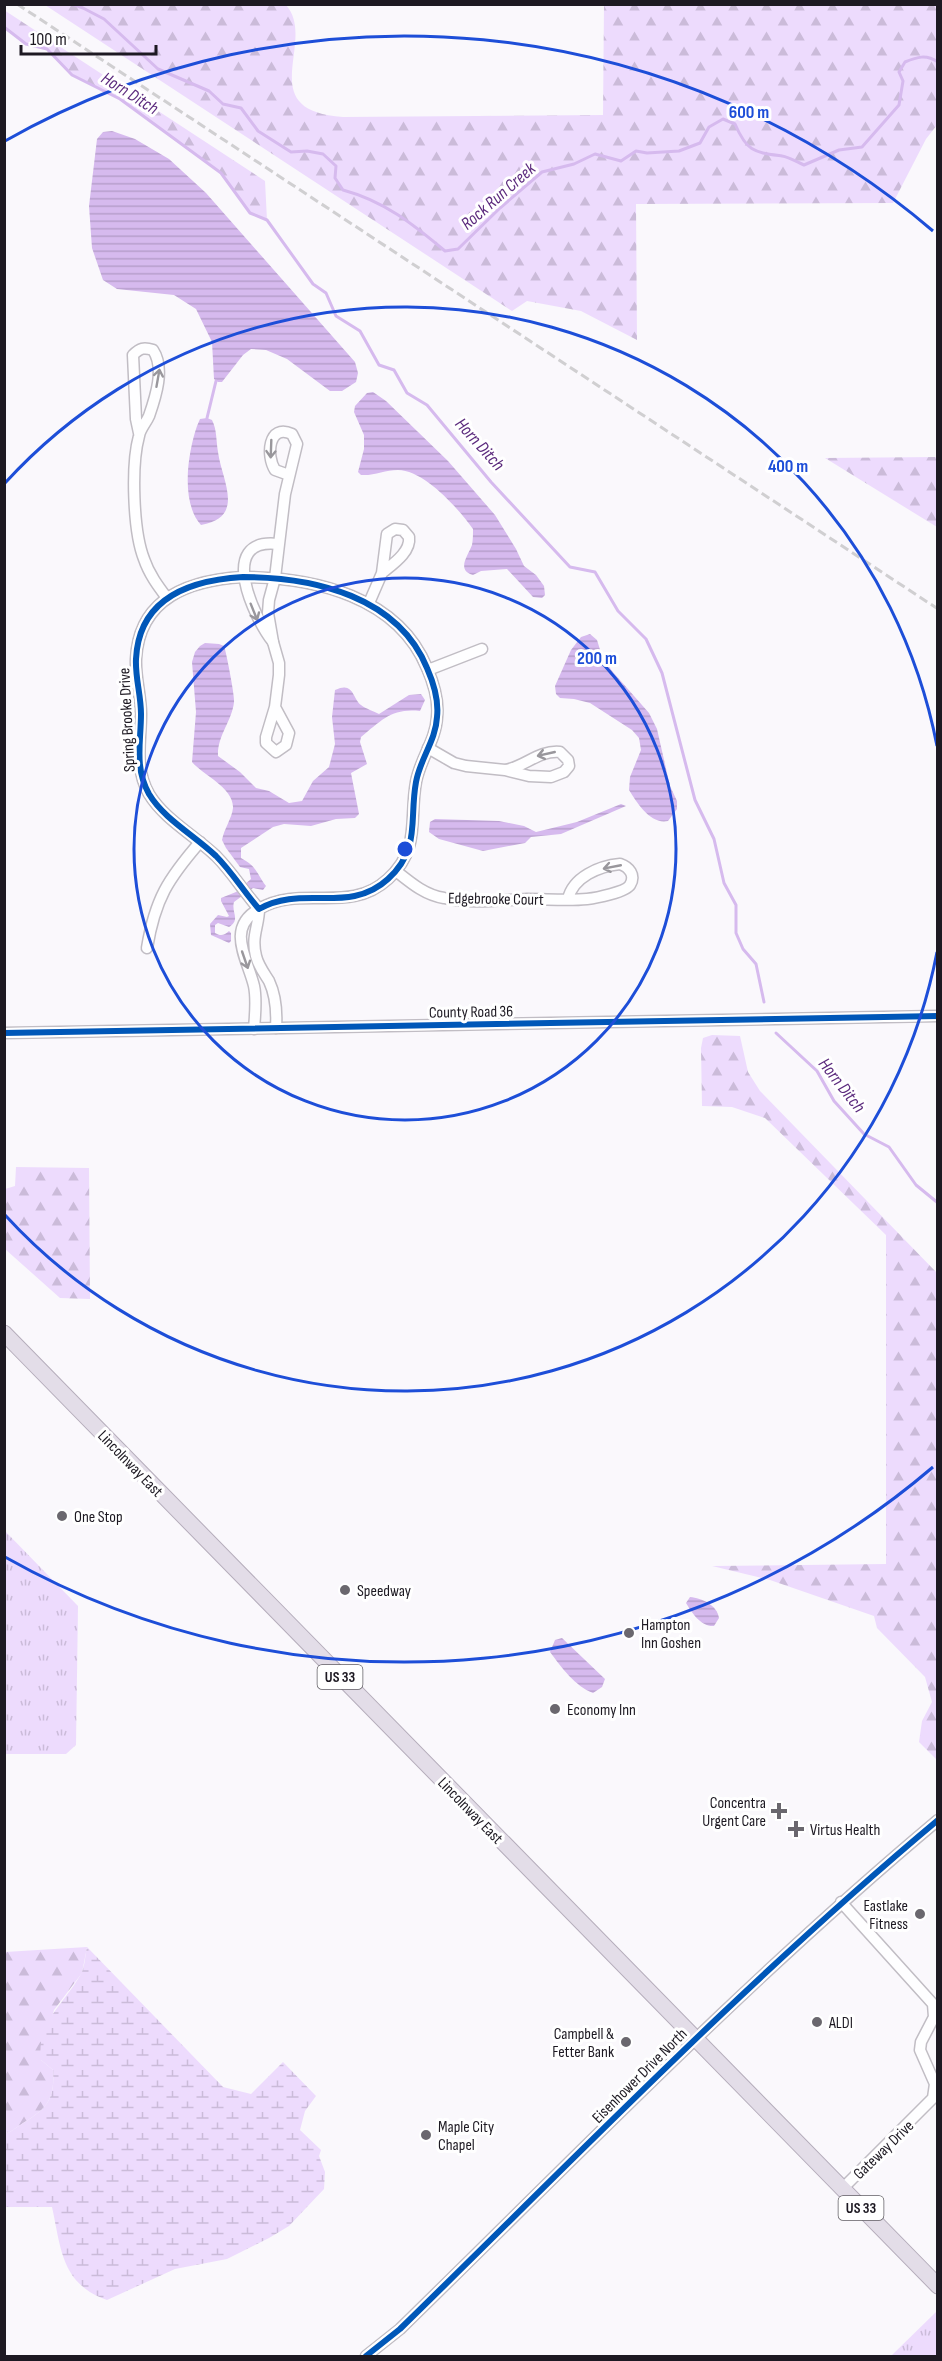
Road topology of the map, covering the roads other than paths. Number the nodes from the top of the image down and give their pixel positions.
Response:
1 (139, 433) junction
2 (289, 475) dead end
3 (278, 544) junction
4 (382, 573) dead end
5 (243, 577) junction
6 (275, 578) junction
7 (167, 598) junction
8 (369, 603) junction
9 (273, 642) junction
10 (482, 649) dead end
11 (428, 670) junction
12 (275, 707) dead end
13 (428, 748) junction
14 (505, 770) junction
15 (200, 842) junction
16 (396, 872) junction
17 (568, 899) junction
18 (259, 909) junction
19 (147, 948) dead end
20 (938, 1016) edge
21 (276, 1028) junction
22 (254, 1029) junction
23 (4, 1033) edge
24 (4, 1333) edge
25 (938, 1820) edge
26 (841, 1902) junction
27 (696, 2039) junction
28 (842, 2189) junction
29 (938, 2286) edge
30 (366, 2356) edge

1 -> 1 street
1 - 7 street
2 - 3 street
3 - 5 street
3 - 6 street
4 - 8 street
5 - 6 street, Spring Brooke Drive
5 - 7 street, Spring Brooke Drive
5 -> 9 street
6 - 8 street, Spring Brooke Drive
6 - 9 street
7 - 15 street, Spring Brooke Drive
8 - 11 street, Spring Brooke Drive
9 - 12 street
10 - 11 street
11 - 13 street, Spring Brooke Drive
13 - 14 street
13 - 16 street, Spring Brooke Drive
14 -> 14 street
15 - 18 street, Spring Brooke Drive
15 - 19 street
16 - 17 street, Edgebrooke Court
16 - 18 street, Spring Brooke Drive
17 -> 17 street, Edgebrooke Court
18 - 21 street
18 -> 22 street
20 - 21 street, County Road 36
21 - 22 street, County Road 36
22 - 23 street, County Road 36
24 - 27 highway, Lincolnway East / US 33
25 - 26 street, Eisenhower Drive North
26 - 27 street, Eisenhower Drive North
26 - 28 street, Gateway Drive
27 - 28 highway, Lincolnway East / US 33
27 - 30 street, Eisenhower Drive North
28 - 29 highway, Lincolnway East / US 33

